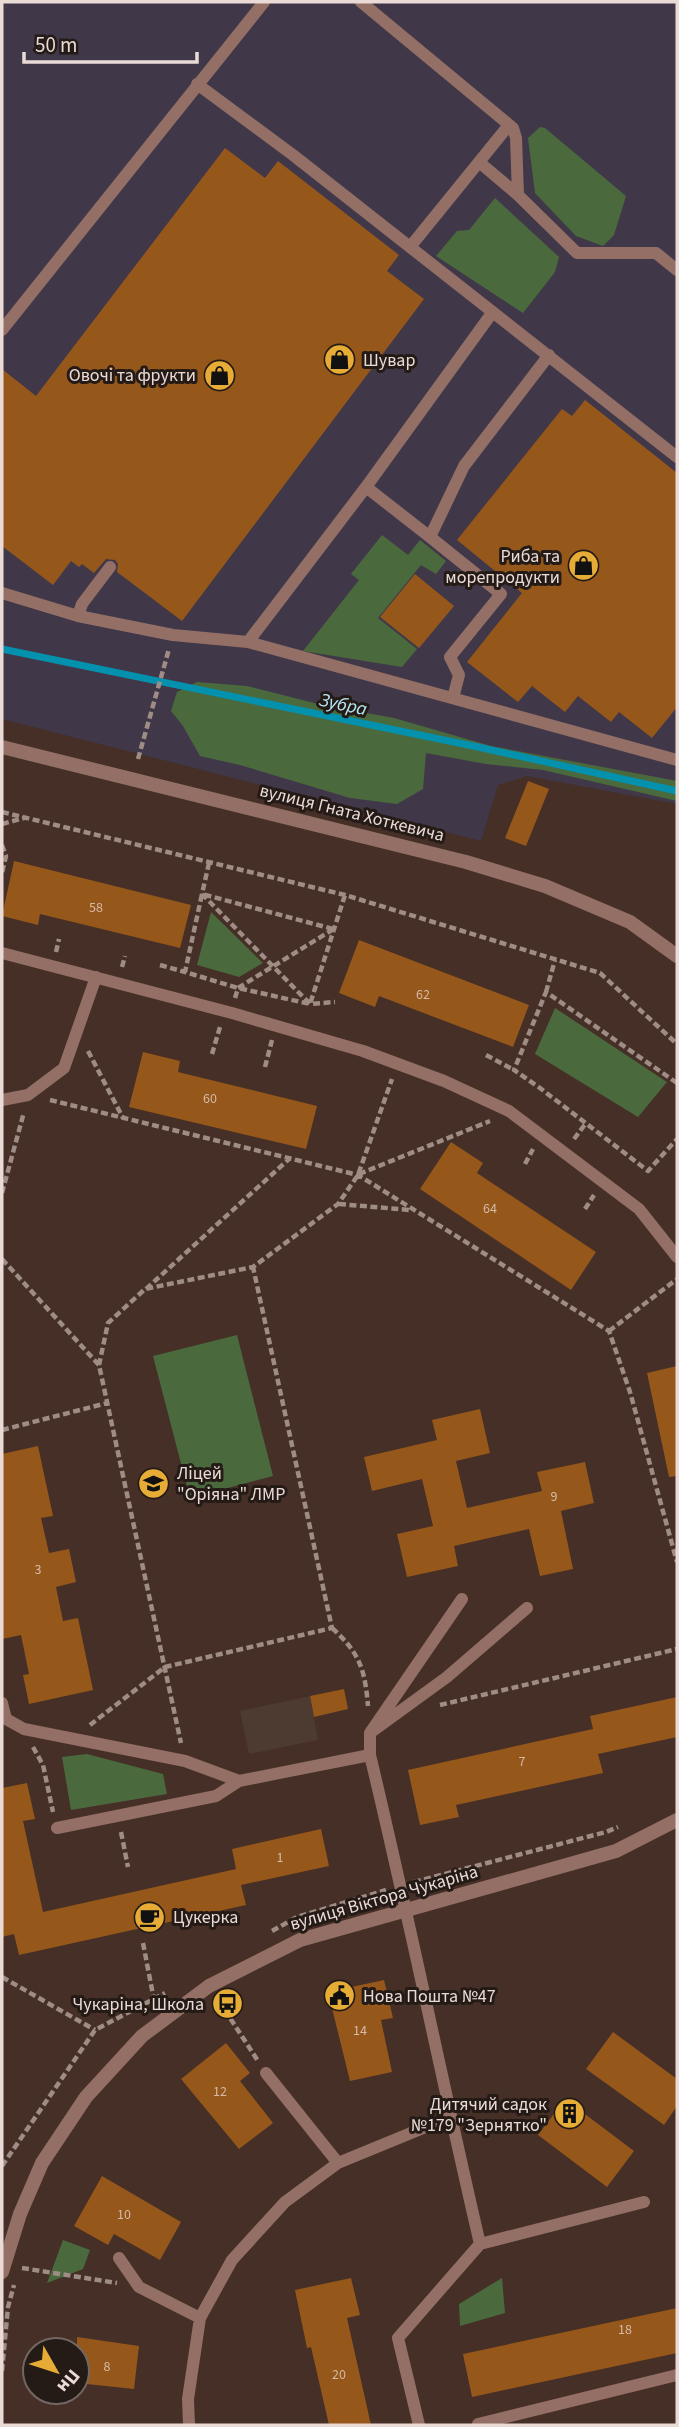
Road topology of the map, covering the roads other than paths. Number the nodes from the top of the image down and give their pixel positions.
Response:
1 (264, 2) edge
2 (361, 2) edge
3 (197, 84) junction
4 (509, 125) junction
5 (479, 162) junction
6 (519, 195) junction
7 (410, 247) junction
8 (677, 270) edge
9 (492, 313) junction
10 (2, 330) edge
11 (549, 355) junction
12 (677, 457) edge
13 (366, 487) junction
14 (430, 537) junction
15 (110, 567) dead end
16 (2, 593) edge
17 (78, 616) junction
18 (248, 642) junction
19 (453, 698) junction
20 (2, 747) edge
21 (677, 760) edge
22 (2, 953) edge
23 (677, 956) edge
24 (96, 978) junction
25 (2, 1100) edge
26 (677, 1257) edge
27 (462, 1599) dead end
28 (527, 1608) dead end
29 (2, 1703) edge
30 (370, 1733) junction
31 (370, 1755) junction
32 (239, 1781) junction
33 (677, 1821) edge
34 (57, 1828) road end
35 (407, 1910) junction
36 (267, 2073) road end
37 (450, 2117) junction
38 (338, 2164) junction
39 (644, 2202) dead end
40 (480, 2244) junction
41 (119, 2258) dead end
42 (2, 2272) edge
43 (200, 2318) junction
44 (677, 2375) edge
45 (190, 2425) edge
46 (419, 2425) edge
47 (478, 2425) edge

1 - 3 lane
2 - 4 lane
3 - 7 lane
3 - 10 lane
4 - 5 lane
4 - 6 lane
5 - 6 lane
5 - 7 lane
6 - 8 lane
7 - 9 lane
9 - 11 lane
9 - 13 lane
11 - 12 lane
11 - 14 lane
13 - 14 lane
13 - 18 lane
14 - 19 lane
15 - 17 lane
16 - 17 lane
17 - 18 lane
18 - 19 lane
19 - 21 lane
20 - 23 street, вулиця Гната Хоткевича
22 - 24 lane
24 - 25 lane
24 - 26 lane
27 - 30 lane
28 - 30 lane
29 - 32 lane
30 - 31 lane
31 - 32 lane
31 - 35 lane
32 - 34 lane
33 - 35 street, вулиця Віктора Чукаріна
35 - 37 lane
35 - 42 street, вулиця Віктора Чукаріна
36 - 38 lane
37 - 38 lane
37 - 40 lane
38 - 43 lane
39 - 40 lane
40 - 46 lane
41 - 43 lane
43 - 45 lane
44 - 47 lane

